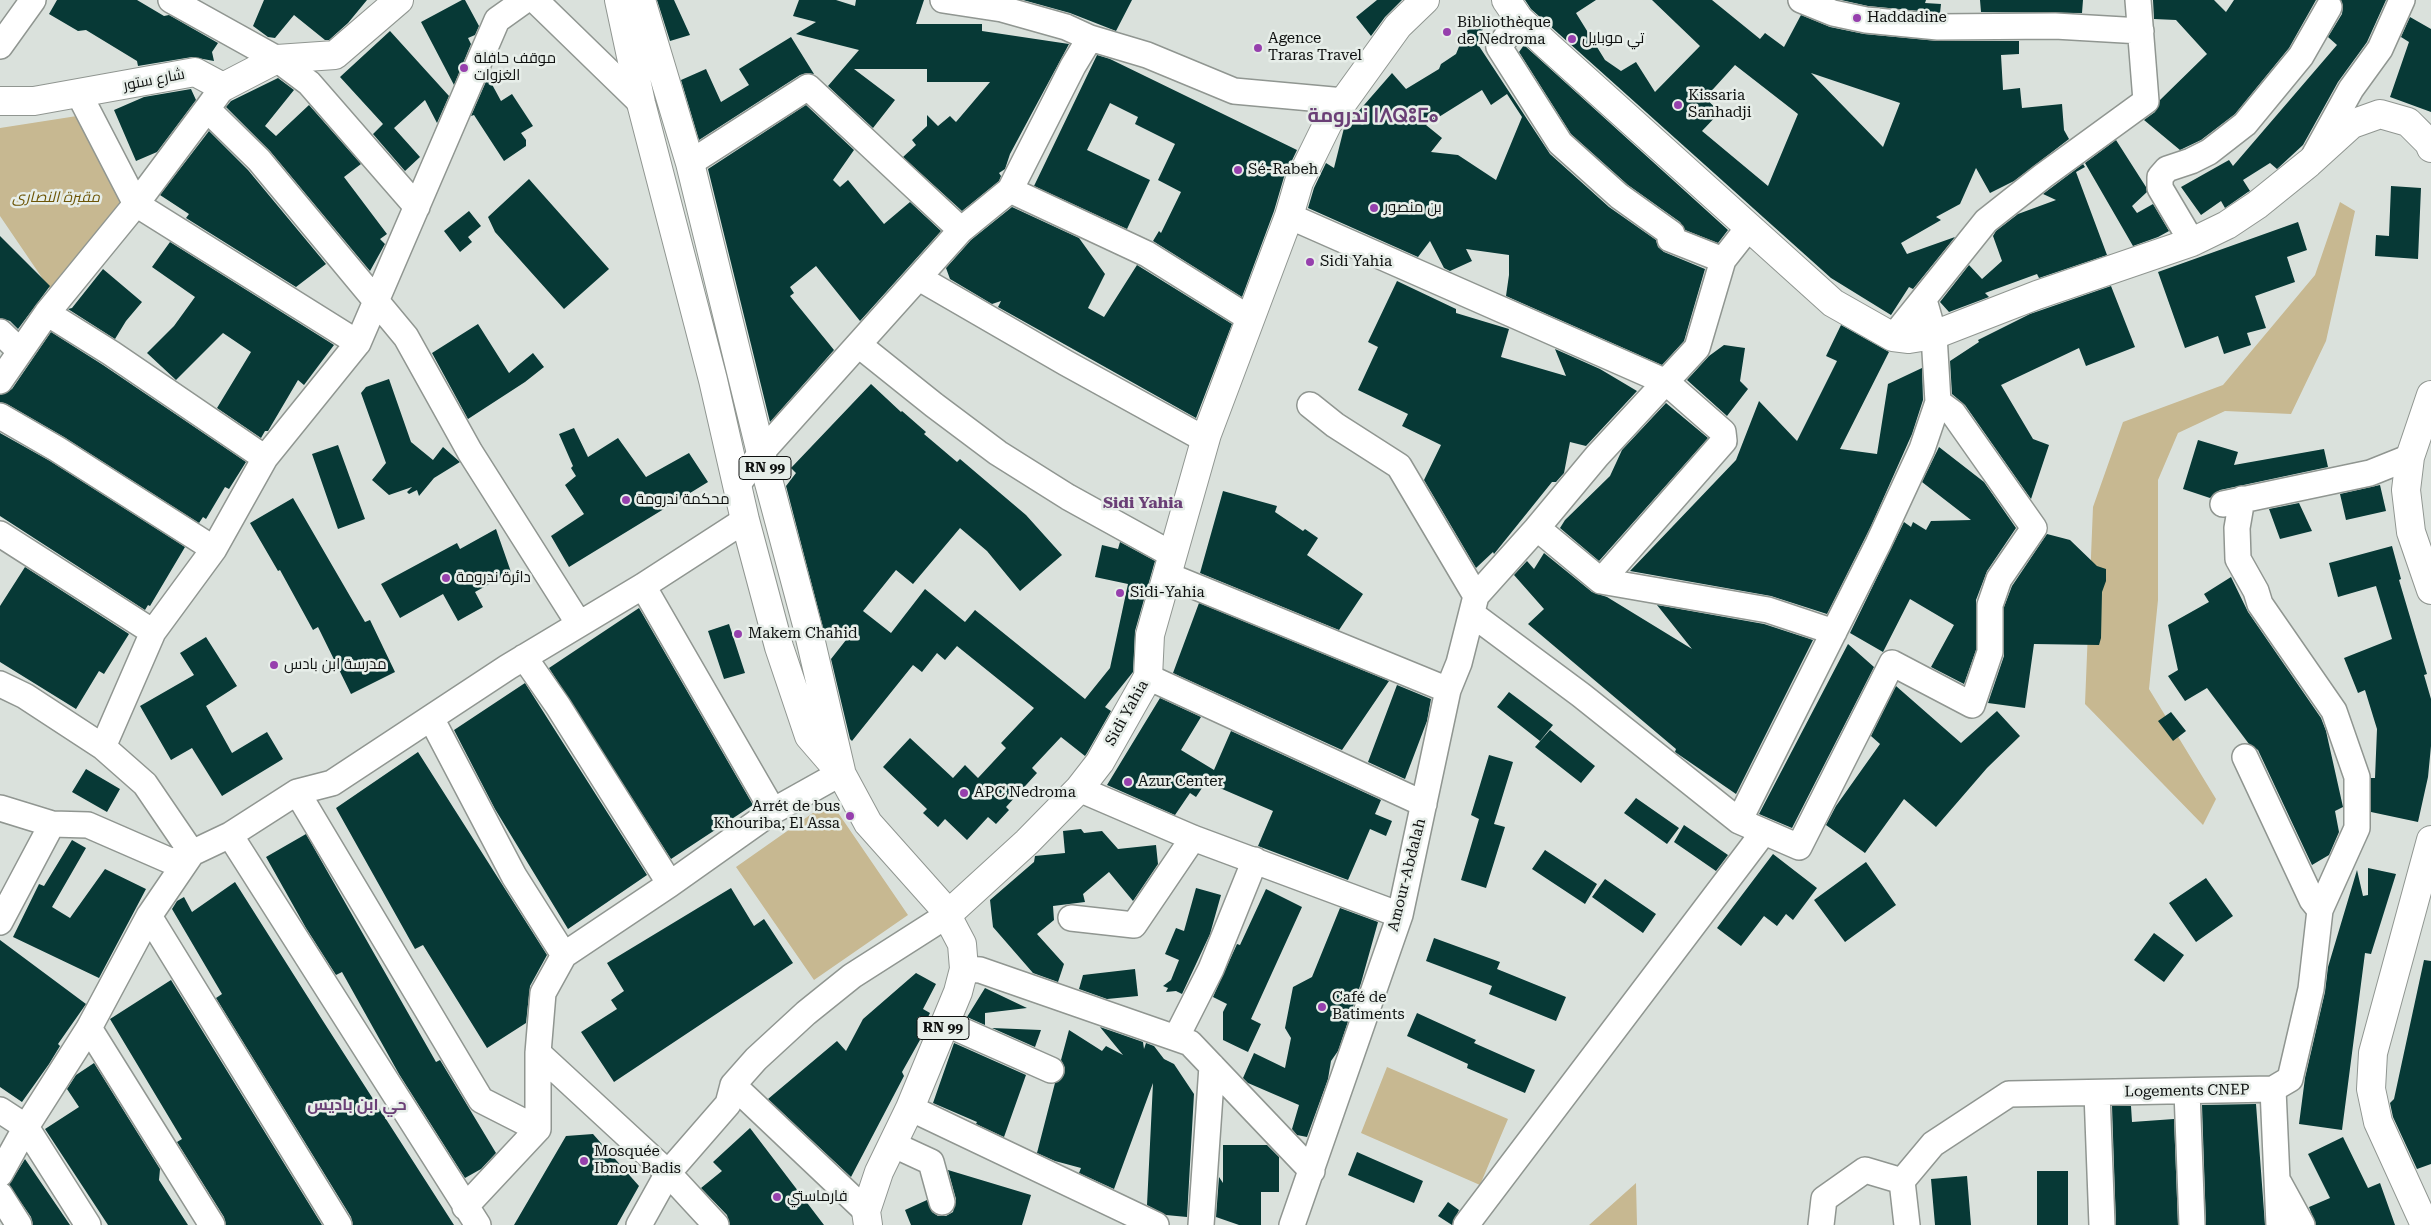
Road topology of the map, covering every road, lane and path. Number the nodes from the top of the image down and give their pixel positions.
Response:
1 (33, 0) edge
2 (171, 0) edge
3 (399, 0) edge
4 (525, 0) edge
5 (535, 0) edge
6 (618, 0) edge
7 (641, 0) edge
8 (943, 0) edge
9 (1425, 0) edge
10 (1801, 0) edge
11 (2138, 0) edge
12 (2402, 0) edge
13 (2329, 7) dead end
14 (1513, 9) edge
15 (2142, 31) junction
16 (1090, 38) junction
17 (0, 46) edge
18 (278, 59) junction
19 (223, 86) junction
20 (79, 94) junction
21 (0, 101) edge
22 (1344, 101) junction
23 (640, 103) junction
24 (207, 109) junction
25 (2431, 148) edge
26 (690, 163) junction
27 (2309, 163) junction
28 (1010, 190) junction
29 (136, 204) junction
30 (417, 207) junction
31 (1290, 216) junction
32 (1749, 227) junction
33 (961, 230) junction
34 (2192, 242) junction
35 (1723, 260) junction
36 (919, 278) junction
37 (1924, 300) junction
38 (377, 301) junction
39 (47, 314) junction
40 (1249, 318) junction
41 (0, 332) edge
42 (1934, 335) junction
43 (1893, 337) junction
44 (358, 343) junction
45 (860, 345) junction
46 (20, 351) junction
47 (0, 381) edge
48 (1666, 382) junction
49 (2431, 395) edge
50 (1938, 402) junction
51 (1310, 405) dead end
52 (0, 416) edge
53 (1206, 440) junction
54 (761, 453) junction
55 (2410, 457) junction
56 (265, 458) junction
57 (738, 484) junction
58 (745, 520) junction
59 (1537, 528) junction
60 (0, 534) edge
61 (214, 549) junction
62 (1170, 565) junction
63 (1601, 581) junction
64 (643, 586) junction
65 (2431, 590) edge
66 (1474, 605) junction
67 (579, 624) junction
68 (153, 632) junction
69 (1834, 632) junction
70 (524, 657) junction
71 (1148, 677) junction
72 (0, 684) edge
73 (1448, 690) junction
74 (431, 718) junction
75 (103, 747) junction
76 (2245, 757) dead end
77 (841, 773) junction
78 (1079, 789) junction
79 (297, 792) junction
80 (1424, 804) junction
81 (0, 808) edge
82 (773, 811) junction
83 (1739, 821) junction
84 (52, 824) junction
85 (1763, 833) junction
86 (230, 835) junction
87 (1193, 838) junction
88 (2431, 840) edge
89 (192, 853) junction
90 (1256, 860) junction
91 (670, 884) junction
92 (2320, 910) junction
93 (1400, 915) junction
94 (149, 916) junction
95 (946, 916) junction
96 (1071, 918) dead end
97 (0, 922) edge
98 (564, 955) junction
99 (964, 968) junction
100 (945, 1023) junction
101 (89, 1028) junction
102 (1176, 1038) junction
103 (538, 1053) junction
104 (1212, 1066) junction
105 (1051, 1070) dead end
106 (733, 1085) junction
107 (2274, 1089) junction
108 (2187, 1091) junction
109 (2097, 1093) junction
110 (910, 1108) junction
111 (0, 1110) edge
112 (26, 1127) junction
113 (538, 1130) junction
114 (892, 1144) junction
115 (1312, 1170) junction
116 (668, 1173) junction
117 (0, 1174) edge
118 (2277, 1179) junction
119 (1902, 1181) junction
120 (0, 1195) edge
121 (942, 1202) dead end
122 (472, 1216) edge
123 (867, 1218) edge
124 (19, 1225) edge
125 (88, 1225) edge
126 (212, 1225) edge
127 (339, 1225) edge
128 (639, 1225) edge
129 (716, 1225) edge
130 (1156, 1225) edge
131 (1201, 1225) edge
132 (1292, 1225) edge
133 (1466, 1225) edge
134 (1821, 1225) edge
135 (1907, 1225) edge
136 (2102, 1225) edge
137 (2192, 1225) edge
138 (2279, 1225) edge
139 (2302, 1225) edge
140 (2425, 1225) edge

1 - 17 street
2 - 18 street
3 - 18 main road
4 - 30 street
5 - 23 street
6 - 23 main road, RN 99
7 - 26 main road, RN 99
8 - 16 street
9 - 22 main road, Sidi Yahia
10 - 15 street
11 - 15 street
12 - 27 street
13 - 34 street
14 - 32 main road
14 - 35 street
15 - 37 street
16 - 22 street
16 - 28 street
18 - 19 main road
18 - 30 street
19 - 20 main road, شارع ستور
19 - 24 street
20 - 21 main road, شارع ستور
20 - 29 street
22 - 31 main road, Sidi Yahia
23 - 57 main road, RN 99
24 - 29 street
24 - 38 street
25 - 27 main road
26 - 33 street
26 - 54 main road, RN 99
27 - 34 main road
28 - 33 street
28 - 40 street
29 - 39 street
29 - 44 street
30 - 38 street
31 - 40 main road, Sidi Yahia
31 - 48 street
32 - 35 street
32 - 43 main road
33 - 36 street
34 - 42 main road
35 - 48 street
36 - 45 street
36 - 53 street
37 - 42 street
37 - 43 street
38 - 44 street
38 - 67 street
39 - 46 street
39 - 56 street
40 - 53 main road, Sidi Yahia
41 - 46 street
42 - 43 main road
42 - 50 street
44 - 56 street
45 - 54 street
45 - 62 street
46 - 47 street
48 - 59 street
48 - 63 street
49 - 55 main road
50 - 69 street
50 - 85 street
51 - 66 street
52 - 61 street
53 - 62 main road, Sidi Yahia
54 - 57 street
54 - 77 main road, RN 99
55 - 65 main road
55 - 92 street
56 - 61 street
57 - 58 main road, RN 99
58 - 64 street
58 - 77 main road, RN 99
59 - 63 street
59 - 66 street
60 - 68 street
61 - 68 street
62 - 71 main road, Sidi Yahia
62 - 73 street
63 - 69 street
64 - 67 street
64 - 82 street
66 - 73 street, Amour-Abdalah
66 - 83 street
67 - 70 street
68 - 75 street
69 - 83 street
70 - 74 street
70 - 91 street
71 - 78 main road, Sidi Yahia
71 - 80 street
72 - 75 street
73 - 80 street, Amour-Abdalah
74 - 79 street
74 - 98 street
75 - 89 street
76 - 92 street
77 - 82 street
77 - 95 main road, RN 99
78 - 87 street
78 - 95 main road, Sidi Yahia
79 - 86 street
79 - 113 street
80 - 93 street, Amour-Abdalah
81 - 84 street
82 - 91 street
83 - 85 street
84 - 89 street
84 - 97 street
85 - 133 street
86 - 89 street
86 - 122 street
87 - 90 street
87 - 96 street
88 - 140 main road
89 - 94 street
90 - 93 street
90 - 102 street
91 - 98 street
92 - 107 street
93 - 115 street, Amour-Abdalah
94 - 101 street
94 - 127 street
95 - 99 main road, RN 99
95 - 106 street
98 - 103 street
99 - 100 main road, RN 99
99 - 102 street
100 - 105 street
100 - 110 main road, RN 99
101 - 112 street
101 - 126 street
102 - 104 street
103 - 113 street
103 - 116 street
104 - 115 street
104 - 131 street
106 - 116 street
106 - 123 street
107 - 108 street, Logements CNEP
107 - 118 street
108 - 109 street, Logements CNEP
108 - 137 street
109 - 119 street, Logements CNEP
109 - 136 street
110 - 114 main road, RN 99
110 - 130 street
111 - 112 street
112 - 117 street
112 - 125 street
113 - 122 street
114 - 121 street
114 - 123 main road, RN 99
115 - 132 street, Amour-Abdalah
116 - 128 street
116 - 129 street
118 - 138 street
118 - 139 street
119 - 134 street
119 - 135 street
120 - 124 street

